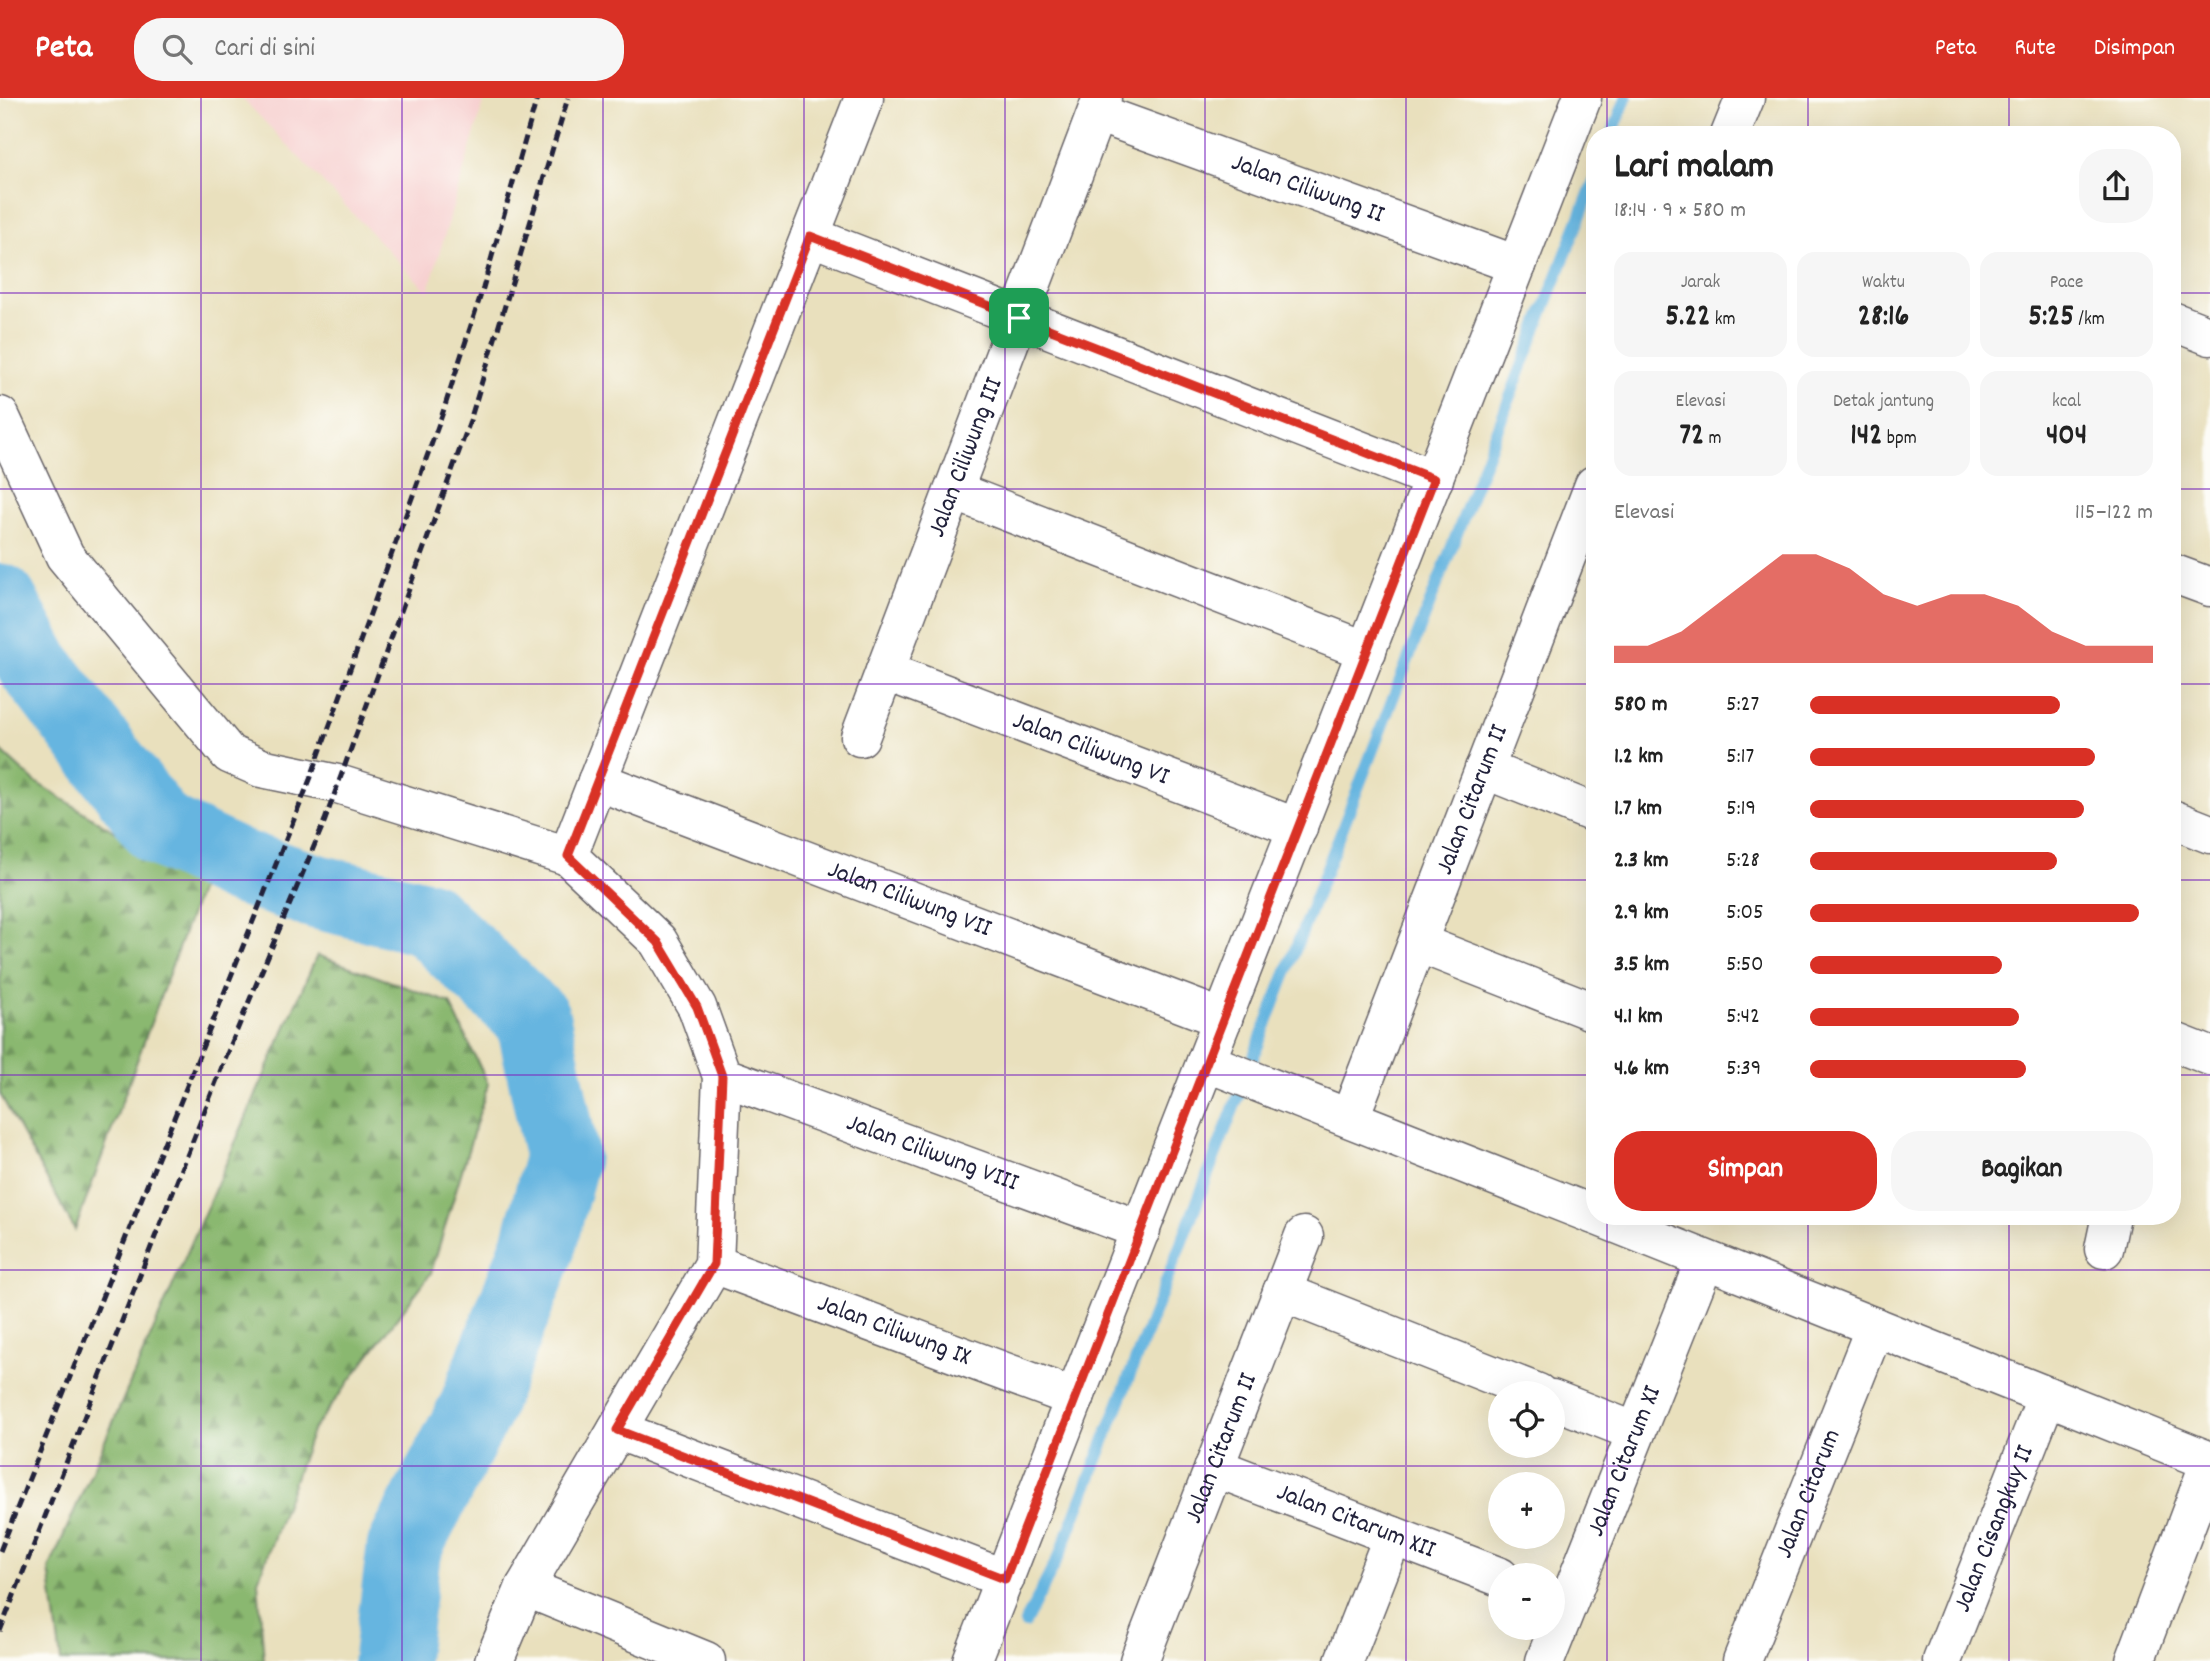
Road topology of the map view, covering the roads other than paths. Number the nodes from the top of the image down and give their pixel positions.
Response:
1 (864, 98) edge
2 (1583, 98) edge
3 (1745, 98) edge
4 (1100, 105) edge
5 (1734, 126) edge
6 (810, 236) junction
7 (1517, 265) junction
8 (1019, 318) junction
9 (2181, 325) edge
10 (2210, 336) edge
11 (0, 416) edge
12 (1434, 479) junction
13 (954, 491) junction
14 (1586, 506) edge
15 (2181, 576) edge
16 (2210, 587) edge
17 (1367, 651) junction
18 (885, 671) junction
19 (860, 737) dead end
20 (1484, 769) junction
21 (597, 781) junction
22 (1586, 810) edge
23 (2181, 823) edge
24 (1298, 828) junction
25 (2210, 834) edge
26 (568, 856) junction
27 (1418, 943) junction
28 (1586, 1009) edge
29 (1223, 1019) junction
30 (2181, 1045) edge
31 (2210, 1056) edge
32 (1217, 1066) junction
33 (722, 1076) junction
34 (1350, 1117) junction
35 (1586, 1212) edge
36 (1619, 1225) edge
37 (1141, 1230) junction
38 (1304, 1236) dead end
39 (1705, 1259) junction
40 (714, 1264) junction
41 (1282, 1292) junction
42 (1875, 1327) junction
43 (1508, 1381) edge
44 (2047, 1396) junction
45 (1075, 1398) junction
46 (1565, 1404) edge
47 (617, 1430) junction
48 (1636, 1432) junction
49 (2210, 1462) edge
50 (1214, 1467) junction
51 (1392, 1536) junction
52 (1488, 1572) edge
53 (1005, 1579) junction
54 (525, 1587) junction
55 (1565, 1589) edge
56 (1550, 1640) edge
57 (701, 1660) edge
58 (494, 1661) edge
59 (972, 1661) edge
60 (1139, 1661) edge
61 (1344, 1661) edge
62 (1545, 1661) edge
63 (1742, 1661) edge
64 (1942, 1661) edge
65 (2135, 1661) edge

1 - 6 street
2 - 7 street
3 - 5 street
4 - 7 street, Jalan Ciliwung II
4 - 8 street, Jalan Ciliwung III
6 - 8 street
6 - 21 street
7 - 12 street
8 - 12 street
8 - 13 street, Jalan Ciliwung III
9 - 10 street
11 - 26 street
12 - 17 street
13 - 17 street
13 - 18 street, Jalan Ciliwung III
14 - 20 street, Jalan Citarum II
15 - 16 street
17 - 24 street
18 - 19 street, Jalan Ciliwung III
18 - 24 street, Jalan Ciliwung VI
20 - 22 street
20 - 27 street, Jalan Citarum II
21 - 26 street
21 - 29 street, Jalan Ciliwung VII
23 - 25 street
24 - 29 street
26 - 33 street
27 - 28 street
27 - 34 street, Jalan Citarum II
29 - 32 street
30 - 31 street
32 - 34 street
32 - 37 street
33 - 37 street, Jalan Ciliwung VIII
33 - 40 street
34 - 35 street
36 - 39 street
37 - 45 street
38 - 41 street, Jalan Citarum II
39 - 42 street
39 - 48 street, Jalan Citarum XI
40 - 45 street, Jalan Ciliwung IX
40 - 47 street
41 - 43 street
41 - 50 street, Jalan Citarum II
42 - 44 street
42 - 63 street, Jalan Citarum
44 - 49 street
44 - 64 street, Jalan Cisangkuy II
45 - 53 street
46 - 48 street
47 - 53 street
47 - 54 street
48 - 55 street, Jalan Citarum XI
49 - 65 street
50 - 51 street, Jalan Citarum XII
50 - 60 street, Jalan Citarum II
51 - 52 street, Jalan Citarum XII
51 - 61 street
53 - 59 street
54 - 57 street
54 - 58 street
56 - 62 street, Jalan Citarum XI

